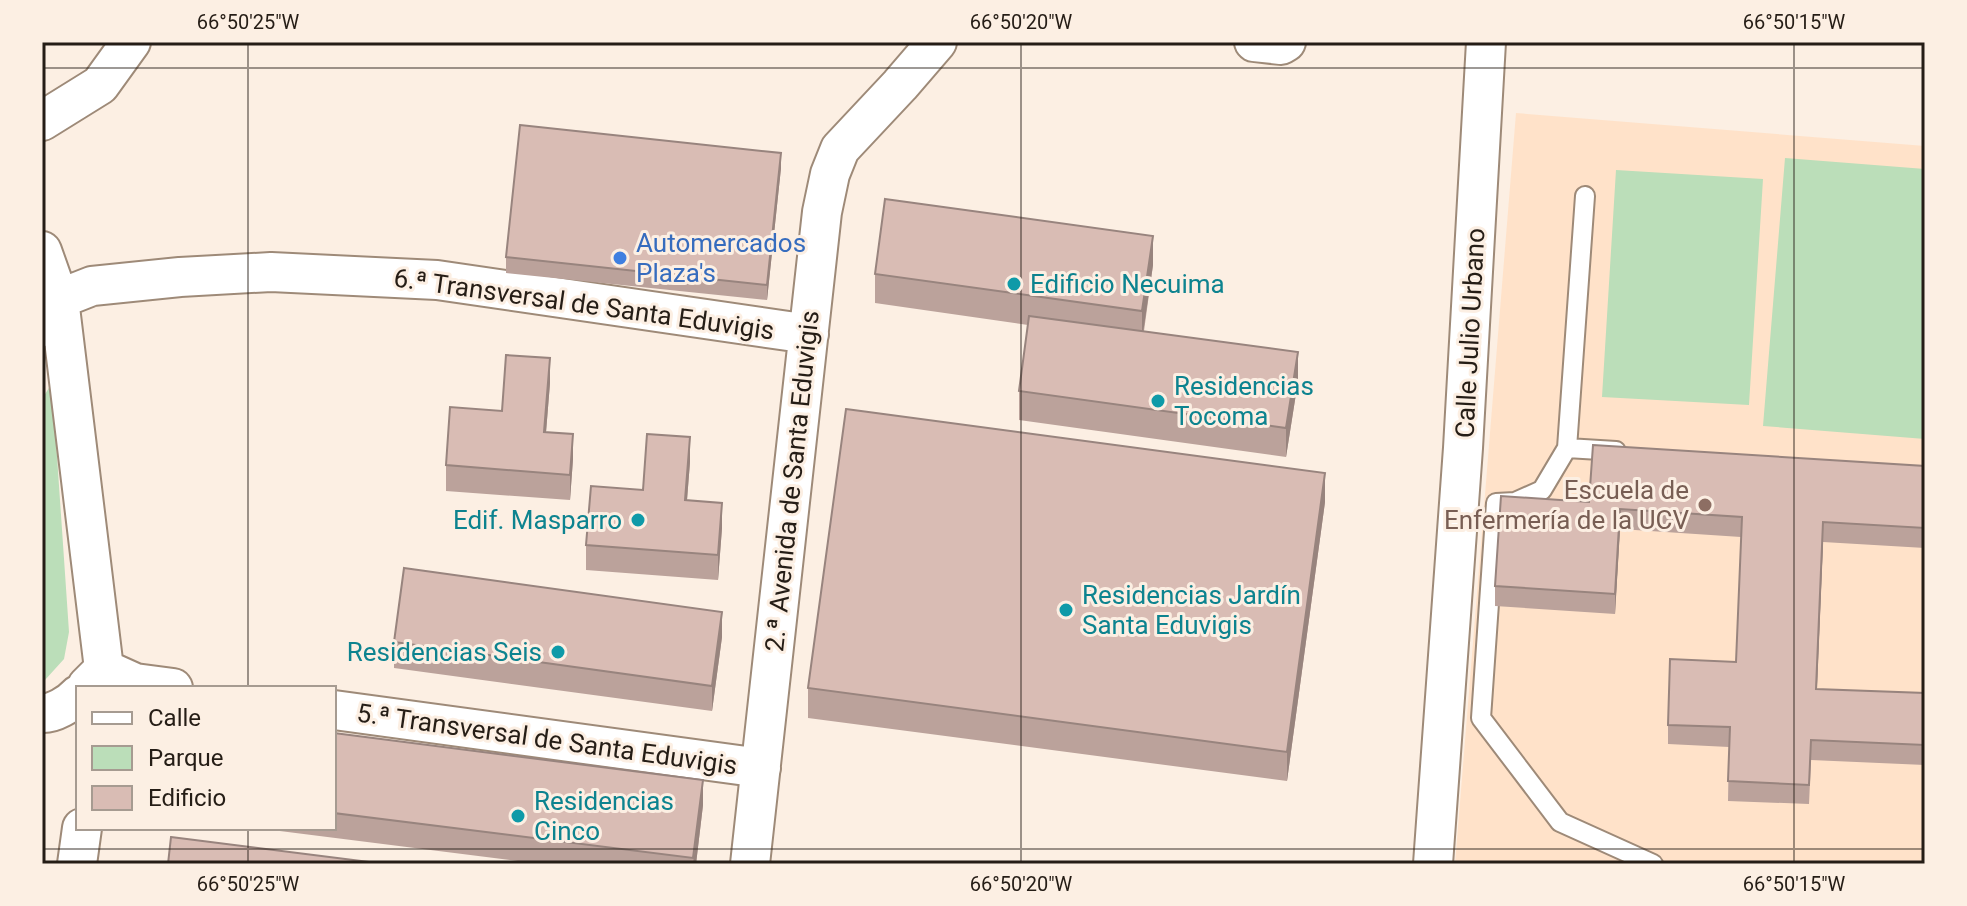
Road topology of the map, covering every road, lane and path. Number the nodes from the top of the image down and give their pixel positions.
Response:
1 (131, 42) edge
2 (937, 42) edge
3 (1254, 42) edge
4 (1286, 42) edge
5 (1486, 42) edge
6 (42, 121) edge
7 (1585, 196) dead end
8 (42, 251) edge
9 (50, 313) edge
10 (809, 334) junction
11 (1567, 448) junction
12 (1629, 452) edge
13 (92, 685) edge
14 (158, 686) edge
15 (76, 698) edge
16 (336, 710) edge
17 (42, 713) edge
18 (761, 768) junction
19 (82, 830) edge
20 (77, 864) edge
21 (750, 864) edge
22 (1433, 864) edge
23 (1653, 864) edge

1 - 6 street
2 - 10 street, 2.ª Avenida de Santa Eduvigis
3 - 4 street
5 - 22 street, Calle Julio Urbano
7 - 11 lane
8 - 9 street
9 - 10 street, 6.ª Transversal de Santa Eduvigis
9 - 13 street
10 - 18 street, 2.ª Avenida de Santa Eduvigis
11 - 12 lane
11 - 23 lane
13 - 14 street
15 - 17 street
16 - 18 street, 5.ª Transversal de Santa Eduvigis
18 - 21 street, 2.ª Avenida de Santa Eduvigis
19 - 20 street

